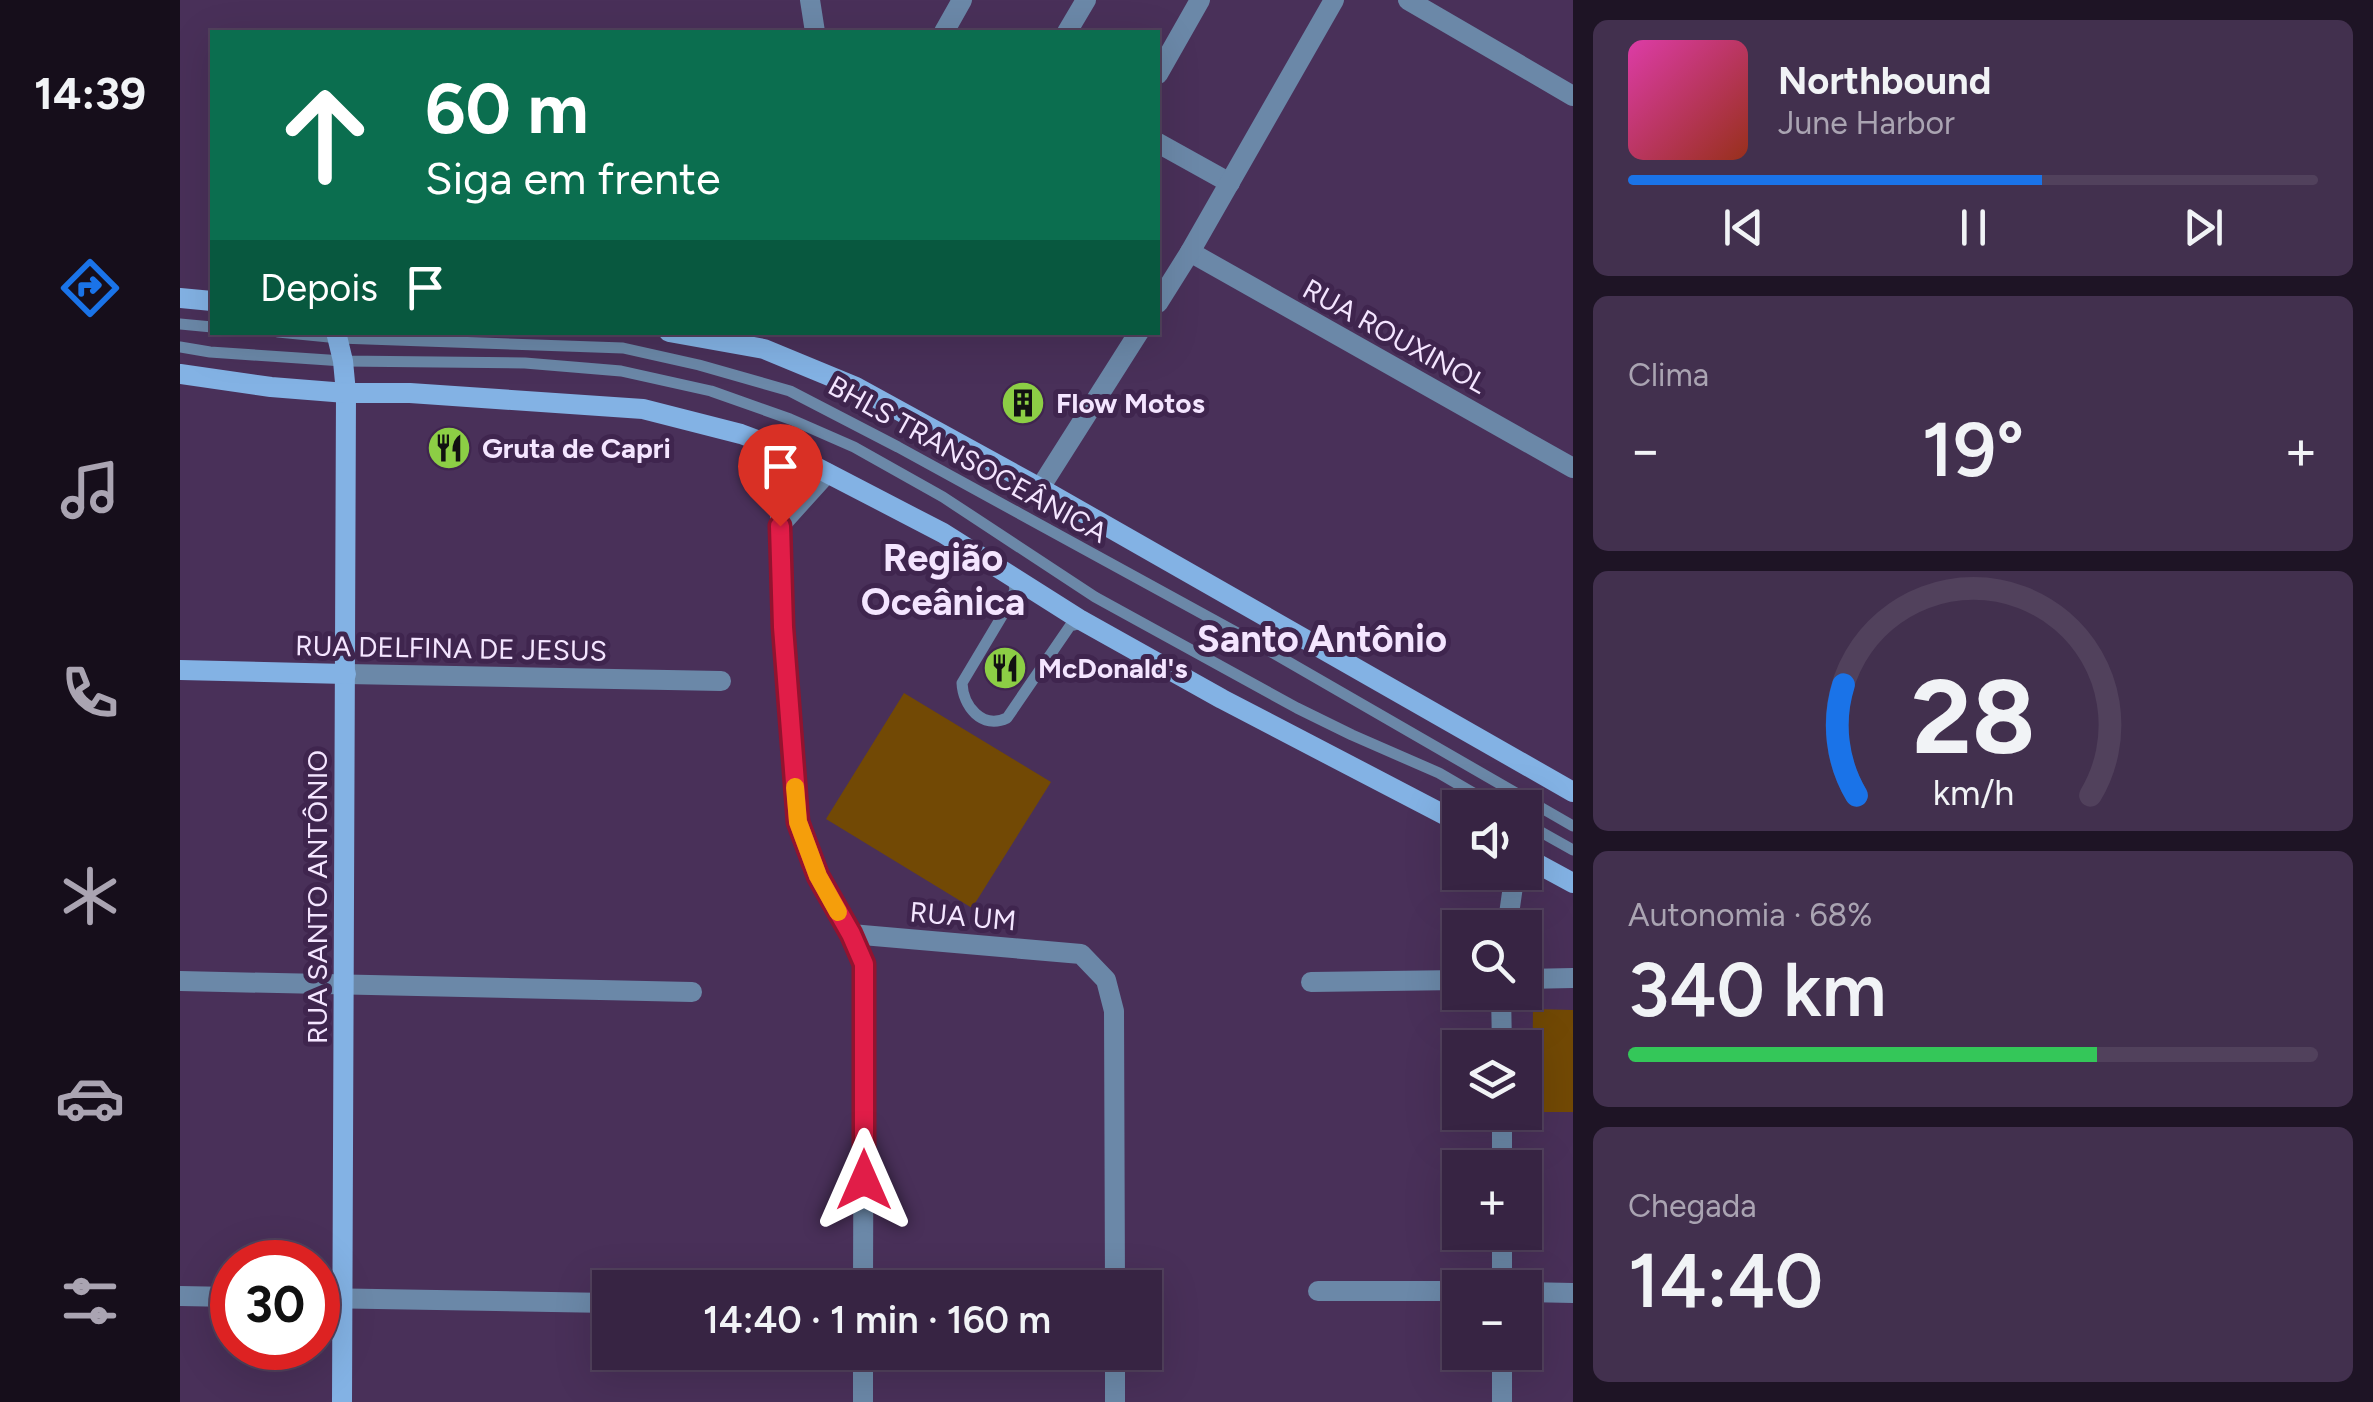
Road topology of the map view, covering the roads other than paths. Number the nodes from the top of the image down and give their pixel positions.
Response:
1 (810, 0) edge
2 (962, 0) edge
3 (1086, 0) edge
4 (1200, 0) edge
5 (1334, 0) edge
6 (1408, 0) edge
7 (815, 30) edge
8 (949, 30) edge
9 (1075, 30) edge
10 (1160, 70) edge
11 (1573, 96) edge
12 (1160, 145) edge
13 (1230, 183) junction
14 (1190, 252) junction
15 (180, 298) edge
16 (1160, 300) edge
17 (210, 301) edge
18 (180, 324) edge
19 (210, 327) edge
20 (337, 335) edge
21 (702, 335) edge
22 (1136, 335) edge
23 (768, 341) edge
24 (180, 347) edge
25 (344, 361) junction
26 (180, 374) edge
27 (346, 393) junction
28 (781, 448) junction
29 (1573, 468) edge
30 (827, 472) junction
31 (1040, 488) junction
32 (780, 526) junction
33 (1013, 577) junction
34 (1086, 622) junction
35 (180, 670) edge
36 (346, 674) junction
37 (722, 680) dead end
38 (1468, 790) edge
39 (1573, 792) edge
40 (1442, 814) edge
41 (1573, 826) edge
42 (1542, 832) edge
43 (1573, 850) edge
44 (1542, 866) edge
45 (1573, 883) edge
46 (851, 934) junction
47 (1573, 978) edge
48 (1542, 979) edge
49 (1442, 980) edge
50 (180, 981) edge
51 (1311, 982) dead end
52 (344, 984) junction
53 (692, 992) dead end
54 (863, 1270) edge
55 (1114, 1270) edge
56 (1318, 1291) dead end
57 (1442, 1291) edge
58 (1542, 1292) edge
59 (1573, 1293) edge
60 (180, 1296) edge
61 (210, 1297) edge
62 (342, 1298) junction
63 (592, 1304) edge
64 (863, 1370) edge
65 (1115, 1370) edge
66 (1502, 1370) edge
67 (342, 1402) edge
68 (863, 1402) edge
69 (1115, 1402) edge
70 (1502, 1402) edge

1 - 7 street
2 - 8 street
3 - 9 street
4 - 10 street
5 - 13 street
6 - 11 street
12 - 13 street
13 - 14 street
14 - 16 street
14 - 29 street, RUA ROUXINOL
15 - 17 main road
18 - 19 lane
20 - 25 main road, RUA SANTO ANTÔNIO
20 - 41 lane, BHLS TRANSOCEÂNICA
21 - 23 main road
22 - 31 street
23 - 31 main road
24 - 25 lane, BHLS TRANSOCEÂNICA
25 - 27 main road, RUA SANTO ANTÔNIO
25 - 38 lane, BHLS TRANSOCEÂNICA
26 - 27 main road
27 - 28 main road
27 - 36 main road, RUA SANTO ANTÔNIO
28 - 30 main road
28 - 32 street
30 - 32 street
30 - 33 main road
31 - 39 main road
32 - 46 street
33 - 34 main road
33 - 34 lane
34 - 40 main road
35 - 36 main road, RUA DELFINA DE JESUS
36 - 37 street, RUA DELFINA DE JESUS
36 - 52 main road, RUA SANTO ANTÔNIO
42 - 43 lane
44 - 45 main road
46 - 54 street
46 - 55 street, RUA UM
47 - 48 street
49 - 51 street
50 - 52 street
52 - 53 street
52 - 62 main road, RUA SANTO ANTÔNIO
56 - 57 street
58 - 59 street
60 - 61 street
62 - 63 street
62 - 67 main road, RUA SANTO ANTÔNIO
64 - 68 street
65 - 69 street
66 - 70 street

